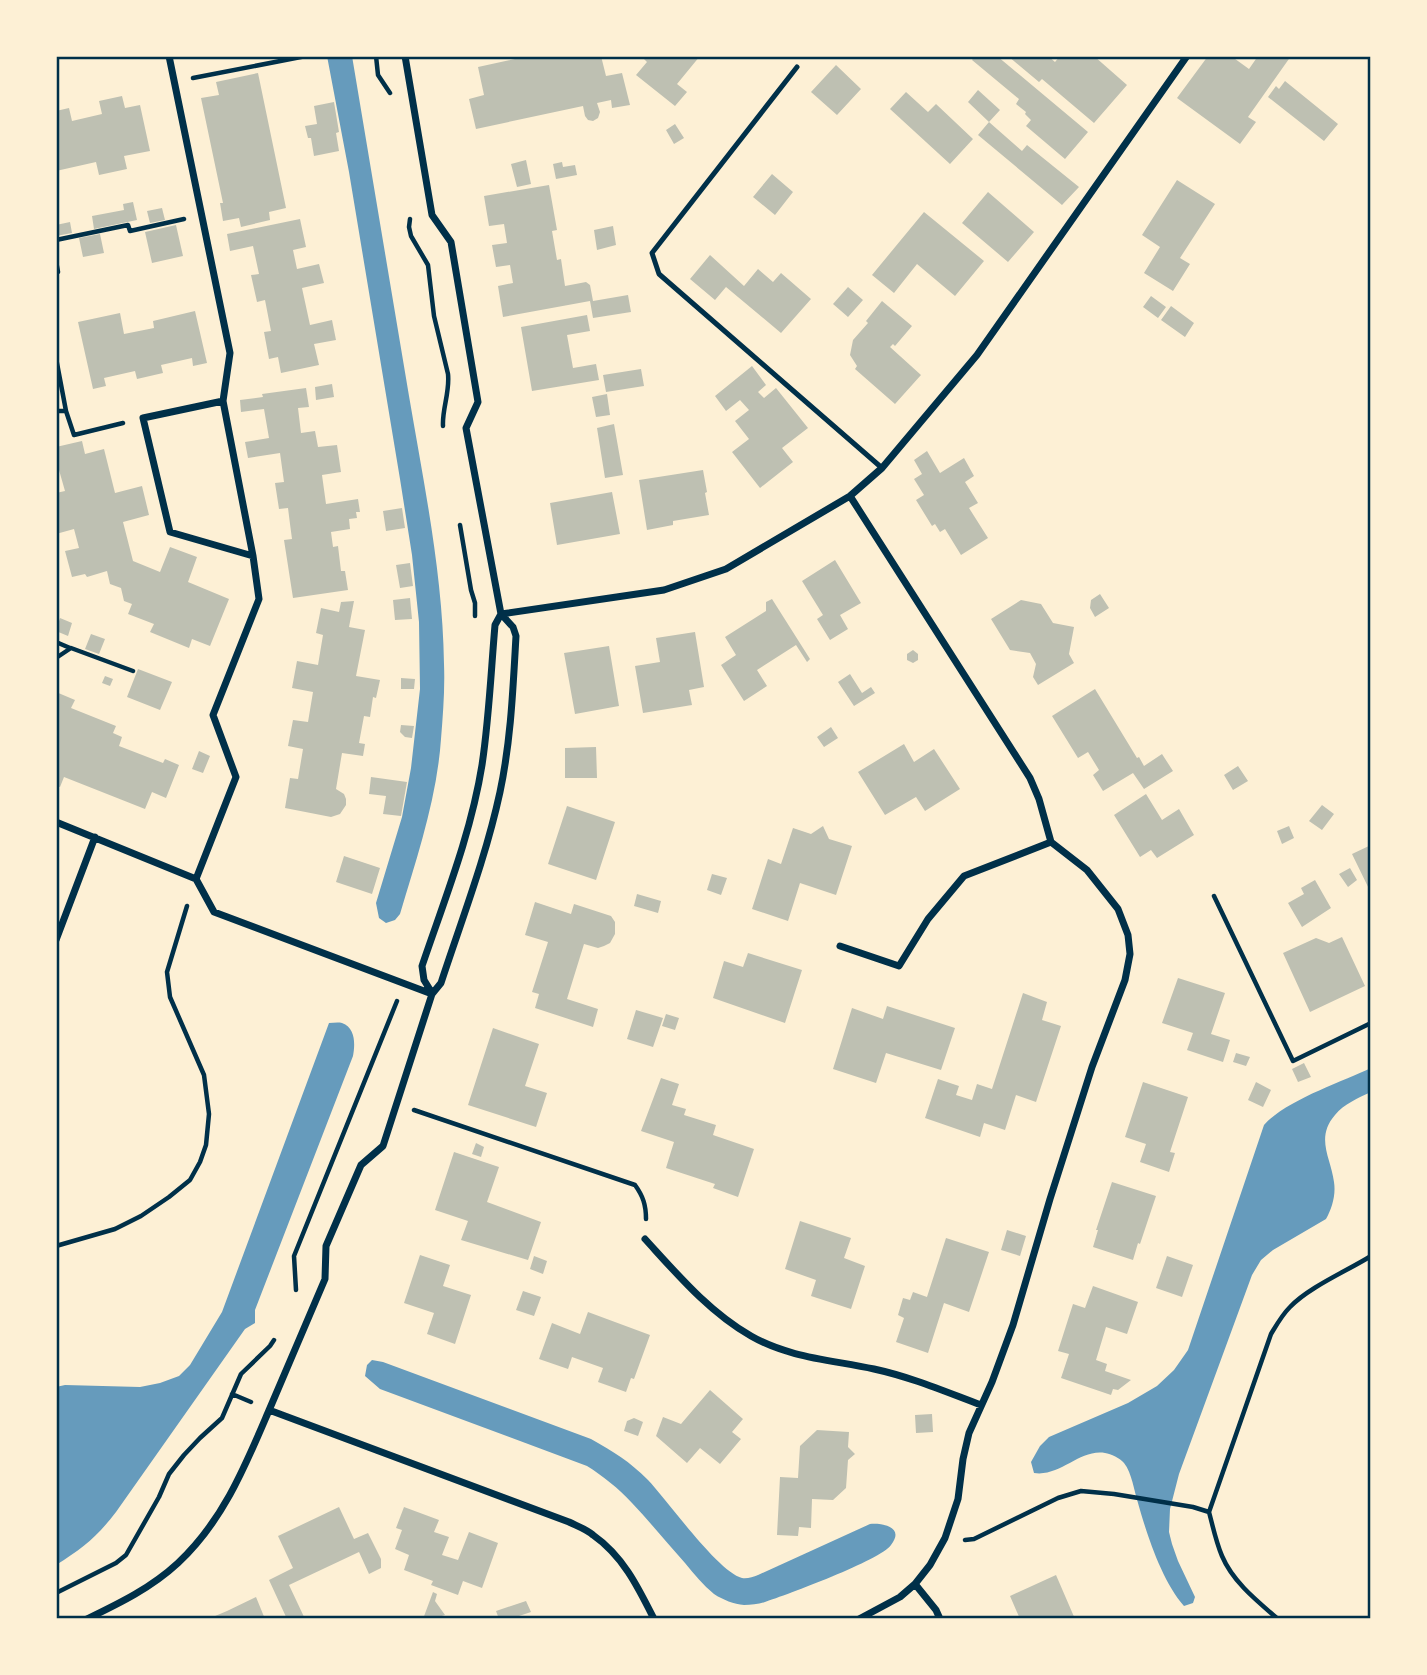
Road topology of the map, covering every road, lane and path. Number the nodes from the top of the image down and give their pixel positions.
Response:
1 (169, 56) edge
2 (273, 56) edge
3 (306, 56) edge
4 (376, 56) edge
5 (405, 56) edge
6 (1187, 56) edge
7 (274, 63) junction
8 (797, 67) dead end
9 (174, 82) junction
10 (393, 100) dead end
11 (410, 214) dead end
12 (202, 215) junction
13 (56, 240) edge
14 (56, 261) edge
15 (56, 272) edge
16 (56, 358) edge
17 (223, 401) junction
18 (56, 411) edge
19 (66, 411) junction
20 (143, 418) junction
21 (446, 436) dead end
22 (882, 468) junction
23 (850, 496) junction
24 (460, 522) dead end
25 (253, 556) junction
26 (501, 614) junction
27 (476, 623) dead end
28 (56, 642) edge
29 (71, 648) junction
30 (56, 658) edge
31 (133, 671) dead end
32 (56, 822) edge
33 (95, 838) junction
34 (1051, 842) junction
35 (195, 879) junction
36 (1214, 896) dead end
37 (56, 940) edge
38 (840, 946) dead end
39 (404, 984) junction
40 (432, 994) junction
41 (1371, 1023) edge
42 (396, 1104) junction
43 (645, 1238) joint
44 (56, 1246) edge
45 (1371, 1256) edge
46 (291, 1302) dead end
47 (274, 1340) dead end
48 (981, 1405) junction
49 (269, 1410) junction
50 (1209, 1512) junction
51 (945, 1538) junction
52 (915, 1584) junction
53 (56, 1593) edge
54 (87, 1619) edge
55 (653, 1619) edge
56 (859, 1619) edge
57 (940, 1619) edge
58 (1278, 1619) edge

1 - 9 street
2 - 7 path
3 - 7 path
4 - 10 path
5 - 26 street
6 - 22 street
7 - 9 path
8 - 22 lane
9 - 12 street
11 - 21 path
12 - 13 path
12 - 17 street
14 - 15 path
16 - 19 path
17 - 20 street
17 - 25 street
18 - 19 path
19 - 20 path
20 - 25 street
22 - 23 street
23 - 26 street
23 - 34 street
24 - 27 path
25 - 35 street
26 - 40 street
26 - 40 street
28 - 29 path
29 - 30 path
29 - 31 path
32 - 33 street
33 - 35 street
33 - 37 street
34 - 38 street
34 - 48 street
35 - 39 street
35 - 44 path
36 - 41 path
39 - 40 street
39 - 46 path
40 - 42 street
42 - 43 path
42 - 49 street
43 - 48 street
45 - 50 path
47 - 53 path
48 - 51 street
49 - 54 street
49 - 55 street
50 - 51 path
50 - 58 path
51 - 52 street
52 - 56 street
52 - 57 street

